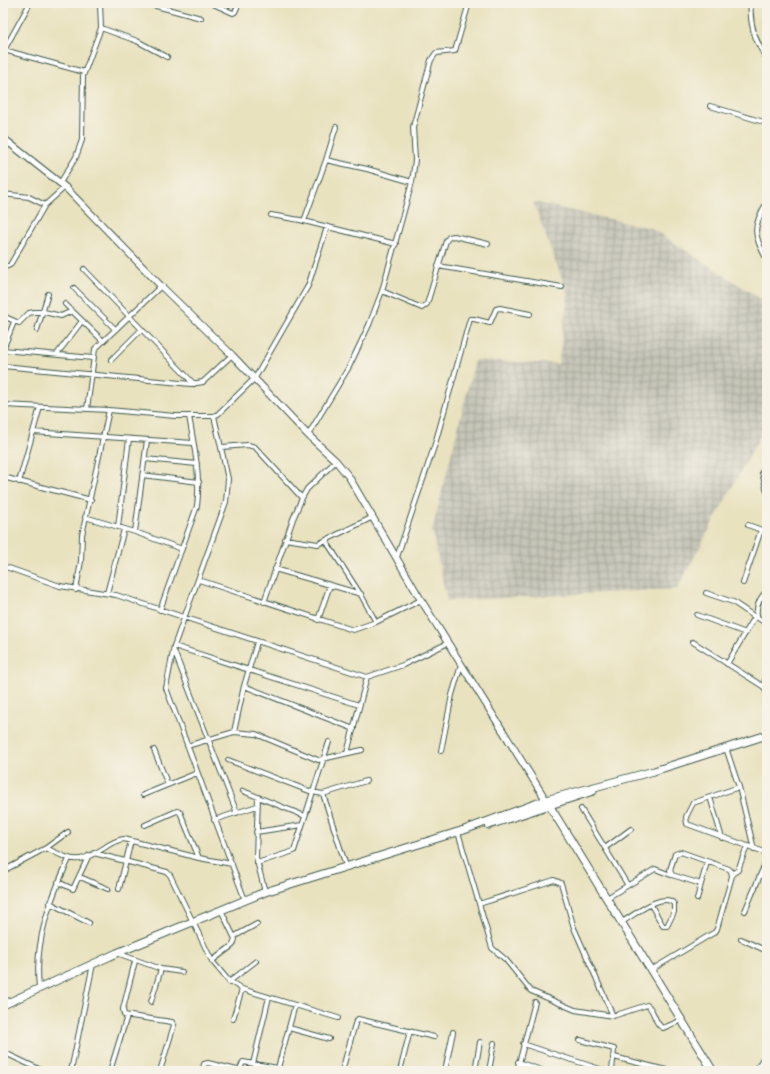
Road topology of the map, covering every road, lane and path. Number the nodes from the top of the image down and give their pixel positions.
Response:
1 (30, 3) edge
2 (100, 3) edge
3 (145, 3) edge
4 (211, 3) edge
5 (239, 3) edge
6 (469, 3) edge
7 (751, 3) edge
8 (159, 5) edge
9 (201, 18) dead end
10 (101, 28) junction
11 (4, 51) edge
12 (167, 57) dead end
13 (767, 59) edge
14 (84, 72) junction
15 (710, 106) dead end
16 (767, 123) edge
17 (336, 127) dead end
18 (3, 138) edge
19 (326, 160) junction
20 (412, 182) junction
21 (62, 185) junction
22 (3, 194) edge
23 (767, 202) edge
24 (45, 205) junction
25 (272, 215) dead end
26 (304, 221) junction
27 (327, 227) junction
28 (396, 244) junction
29 (488, 244) dead end
30 (767, 260) edge
31 (438, 266) junction
32 (3, 268) edge
33 (84, 269) dead end
34 (162, 286) junction
35 (562, 287) dead end
36 (74, 288) dead end
37 (382, 291) junction
38 (48, 294) dead end
39 (65, 304) dead end
40 (72, 311) junction
41 (44, 312) junction
42 (530, 314) dead end
43 (3, 316) edge
44 (128, 316) junction
45 (82, 321) junction
46 (14, 322) junction
47 (115, 329) junction
48 (37, 330) dead end
49 (141, 330) junction
50 (102, 341) junction
51 (3, 349) edge
52 (57, 354) junction
53 (232, 355) junction
54 (93, 358) junction
55 (111, 360) dead end
56 (3, 366) edge
57 (90, 375) junction
58 (255, 378) junction
59 (194, 384) junction
60 (3, 405) edge
61 (40, 408) junction
62 (87, 409) junction
63 (109, 410) junction
64 (189, 416) junction
65 (214, 416) junction
66 (33, 432) junction
67 (308, 435) junction
68 (104, 436) junction
69 (129, 438) junction
70 (146, 440) junction
71 (193, 443) junction
72 (222, 447) junction
73 (144, 459) junction
74 (336, 461) junction
75 (197, 464) junction
76 (762, 472) dead end
77 (142, 475) junction
78 (3, 477) edge
79 (19, 482) junction
80 (199, 482) junction
81 (767, 492) edge
82 (302, 498) junction
83 (91, 500) junction
84 (85, 517) junction
85 (373, 517) junction
86 (748, 525) dead end
87 (118, 527) junction
88 (124, 529) junction
89 (762, 530) junction
90 (135, 532) junction
91 (767, 532) edge
92 (285, 539) junction
93 (326, 541) junction
94 (182, 549) junction
95 (397, 557) junction
96 (3, 566) edge
97 (275, 569) junction
98 (200, 580) junction
99 (743, 583) dead end
100 (330, 585) junction
101 (76, 590) junction
102 (767, 591) edge
103 (106, 593) junction
104 (706, 593) dead end
105 (361, 595) junction
106 (421, 600) junction
107 (264, 602) junction
108 (160, 610) junction
109 (696, 615) dead end
110 (756, 616) junction
111 (185, 618) junction
112 (318, 620) junction
113 (376, 622) junction
114 (767, 624) edge
115 (746, 633) junction
116 (257, 642) junction
117 (693, 642) dead end
118 (448, 643) junction
119 (174, 648) junction
120 (726, 664) junction
121 (461, 665) junction
122 (767, 667) edge
123 (249, 669) junction
124 (367, 676) junction
125 (244, 686) junction
126 (764, 687) junction
127 (767, 694) edge
128 (359, 705) junction
129 (354, 729) junction
130 (234, 732) junction
131 (767, 735) edge
132 (207, 740) junction
133 (329, 742) dead end
134 (187, 746) junction
135 (726, 748) junction
136 (154, 750) dead end
137 (362, 750) dead end
138 (441, 751) dead end
139 (348, 754) junction
140 (228, 760) dead end
141 (323, 760) junction
142 (197, 773) junction
143 (366, 781) dead end
144 (168, 785) junction
145 (739, 788) junction
146 (243, 792) dead end
147 (312, 792) junction
148 (323, 794) junction
149 (143, 795) dead end
150 (258, 797) junction
151 (710, 797) junction
152 (547, 802) junction
153 (257, 806) junction
154 (582, 809) dead end
155 (237, 813) junction
156 (305, 816) junction
157 (214, 820) junction
158 (145, 825) dead end
159 (302, 825) junction
160 (631, 829) dead end
161 (461, 831) junction
162 (68, 832) dead end
163 (256, 832) junction
164 (722, 838) junction
165 (131, 841) junction
166 (747, 846) junction
167 (46, 848) junction
168 (605, 848) junction
169 (754, 849) junction
170 (94, 853) junction
171 (767, 853) edge
172 (89, 855) junction
173 (199, 858) junction
174 (69, 859) junction
175 (767, 859) edge
176 (126, 861) junction
177 (707, 862) junction
178 (257, 863) junction
179 (232, 864) junction
180 (346, 866) junction
181 (3, 871) edge
182 (732, 874) junction
183 (672, 875) junction
184 (80, 877) junction
185 (58, 882) junction
186 (627, 884) junction
187 (701, 884) junction
188 (108, 889) dead end
189 (119, 889) dead end
190 (264, 892) junction
191 (607, 898) junction
192 (697, 899) dead end
193 (245, 900) junction
194 (50, 903) junction
195 (479, 904) junction
196 (651, 905) junction
197 (221, 909) junction
198 (745, 911) dead end
199 (192, 922) junction
200 (622, 922) junction
201 (89, 923) dead end
202 (257, 924) dead end
203 (235, 936) junction
204 (741, 939) dead end
205 (767, 951) edge
206 (117, 953) junction
207 (135, 961) junction
208 (212, 961) junction
209 (256, 961) dead end
210 (93, 964) junction
211 (161, 969) junction
212 (651, 970) junction
213 (182, 972) dead end
214 (229, 982) junction
215 (39, 987) junction
216 (242, 989) junction
217 (269, 997) junction
218 (151, 1002) dead end
219 (535, 1002) dead end
220 (3, 1005) edge
221 (295, 1005) junction
222 (127, 1016) junction
223 (613, 1016) junction
224 (338, 1018) dead end
225 (233, 1019) dead end
226 (682, 1020) junction
227 (289, 1028) junction
228 (410, 1031) junction
229 (454, 1032) dead end
230 (434, 1037) dead end
231 (329, 1039) dead end
232 (580, 1040) dead end
233 (480, 1042) dead end
234 (494, 1043) dead end
235 (524, 1044) junction
236 (3, 1052) edge
237 (767, 1052) edge
238 (614, 1058) junction
239 (518, 1062) junction
240 (253, 1064) junction
241 (666, 1070) edge
242 (43, 1071) edge
243 (71, 1071) edge
244 (110, 1071) edge
245 (160, 1071) edge
246 (202, 1071) edge
247 (342, 1071) edge
248 (400, 1071) edge
249 (445, 1071) edge
250 (475, 1071) edge
251 (489, 1071) edge
252 (517, 1071) edge
253 (544, 1071) edge
254 (606, 1071) edge
255 (612, 1071) edge
256 (713, 1071) edge
257 (755, 1071) edge

1 - 11 street
2 - 10 street
3 - 8 street
4 - 5 street
6 - 20 street
7 - 13 street
8 - 9 street
10 - 12 street
10 - 14 street
11 - 14 street
14 - 21 street
15 - 16 street
17 - 19 street
18 - 21 street
19 - 20 street
19 - 26 street
20 - 28 street
21 - 24 street
21 - 34 street
22 - 24 street
23 - 30 street
24 - 32 street
25 - 26 street
26 - 27 street
27 - 28 street
27 - 58 street
28 - 37 street
29 - 31 street
31 - 35 street
31 - 37 street
33 - 44 street
34 - 44 street
34 - 53 street
36 - 47 street
37 - 67 street
38 - 41 street
39 - 40 street
40 - 41 street
40 - 45 street
41 - 46 street
41 - 48 street
42 - 95 street
43 - 46 street
44 - 47 street
44 - 49 street
45 - 50 street
45 - 52 street
46 - 51 street
47 - 50 street
49 - 55 street
49 - 59 street
50 - 54 street
51 - 52 street
52 - 54 street
53 - 58 street
53 - 59 street
54 - 57 street
56 - 57 street
57 - 59 street
57 - 62 street
58 - 65 street
58 - 67 street
60 - 61 street
61 - 62 street
61 - 66 street
62 - 63 street
63 - 64 street
63 - 68 street
64 - 65 street
64 - 71 street
65 - 72 street
66 - 68 street
66 - 79 street
67 - 74 street
68 - 69 street
68 - 83 street
69 - 70 street
69 - 87 street
70 - 71 street
70 - 73 street
71 - 75 street
72 - 82 street
72 - 98 street
73 - 75 street
73 - 77 street
74 - 82 street
74 - 85 street
75 - 80 street
76 - 81 street
77 - 80 street
77 - 90 street
78 - 79 street
79 - 83 street
80 - 94 street
82 - 92 street
83 - 84 street
84 - 87 street
84 - 101 street
85 - 93 street
85 - 95 street
86 - 89 street
87 - 88 street
88 - 90 street
88 - 103 street
89 - 91 street
89 - 99 street
90 - 94 street
92 - 93 street
92 - 97 street
93 - 105 street
94 - 108 street
95 - 106 street
96 - 101 street
97 - 100 street
97 - 107 street
98 - 107 street
98 - 111 street
100 - 105 street
100 - 112 street
101 - 103 street
102 - 110 street
103 - 108 street
104 - 110 street
105 - 113 street
106 - 113 street
106 - 118 street
107 - 112 street
108 - 111 street
109 - 115 street
110 - 114 street
110 - 115 street
111 - 116 street
111 - 119 street
112 - 113 street
115 - 120 street
116 - 123 street
116 - 124 street
117 - 120 street
118 - 121 street
118 - 124 street
119 - 123 street
119 - 132 street
119 - 134 street
120 - 126 street
121 - 138 street
121 - 152 street
122 - 126 street
123 - 125 street
123 - 128 street
124 - 128 street
125 - 129 street
125 - 130 street
126 - 127 street
128 - 129 street
129 - 139 street
130 - 132 street
130 - 141 street
131 - 135 highway
132 - 134 street
132 - 155 street
133 - 141 street
134 - 142 street
135 - 145 street
135 - 152 highway
136 - 144 street
137 - 139 street
139 - 141 street
140 - 147 street
141 - 147 street
142 - 144 street
142 - 157 street
143 - 148 street
144 - 149 street
145 - 151 street
145 - 169 street
146 - 150 street
147 - 148 street
147 - 156 street
148 - 180 street
150 - 153 street
150 - 156 street
151 - 164 street
151 - 164 street
152 - 161 highway
152 - 191 highway
153 - 155 street
153 - 163 street
154 - 168 street
155 - 157 street
156 - 159 street
157 - 179 street
158 - 173 street
159 - 163 street
159 - 178 street
160 - 168 street
161 - 180 highway
161 - 195 street
162 - 167 street
163 - 178 street
164 - 166 street
165 - 170 street
165 - 173 street
165 - 176 street
166 - 169 street
166 - 182 street
167 - 174 street
167 - 181 street
168 - 186 street
169 - 171 street
170 - 172 street
170 - 176 street
172 - 174 street
172 - 184 street
173 - 179 street
174 - 185 street
175 - 198 street
176 - 189 street
176 - 199 street
177 - 182 street
177 - 183 street
177 - 187 street
178 - 190 street
179 - 193 street
180 - 190 highway
182 - 212 street
183 - 186 street
183 - 187 street
184 - 185 street
184 - 188 street
185 - 194 street
186 - 191 street
187 - 192 street
190 - 193 highway
191 - 200 highway
193 - 197 highway
194 - 201 street
194 - 215 street
195 - 223 street
195 - 223 street
196 - 196 street
196 - 200 street
197 - 199 highway
197 - 203 street
199 - 206 highway
199 - 208 street
200 - 212 highway
202 - 203 street
203 - 208 street
204 - 205 street
206 - 207 street
206 - 210 highway
207 - 211 street
207 - 222 street
208 - 214 street
209 - 214 street
210 - 215 highway
210 - 243 street
211 - 213 street
211 - 218 street
212 - 226 highway
214 - 216 street
215 - 220 highway
216 - 217 street
216 - 225 street
217 - 221 street
217 - 240 street
219 - 235 street
221 - 224 street
221 - 227 street
222 - 244 street
222 - 245 street
223 - 226 street
226 - 256 highway
227 - 231 street
227 - 240 street
228 - 230 street
228 - 247 street
228 - 248 street
229 - 249 street
232 - 238 street
233 - 250 street
234 - 251 street
235 - 239 street
235 - 254 street
236 - 242 street
237 - 257 street
238 - 241 street
238 - 255 street
239 - 252 street
239 - 253 street
240 - 246 street

